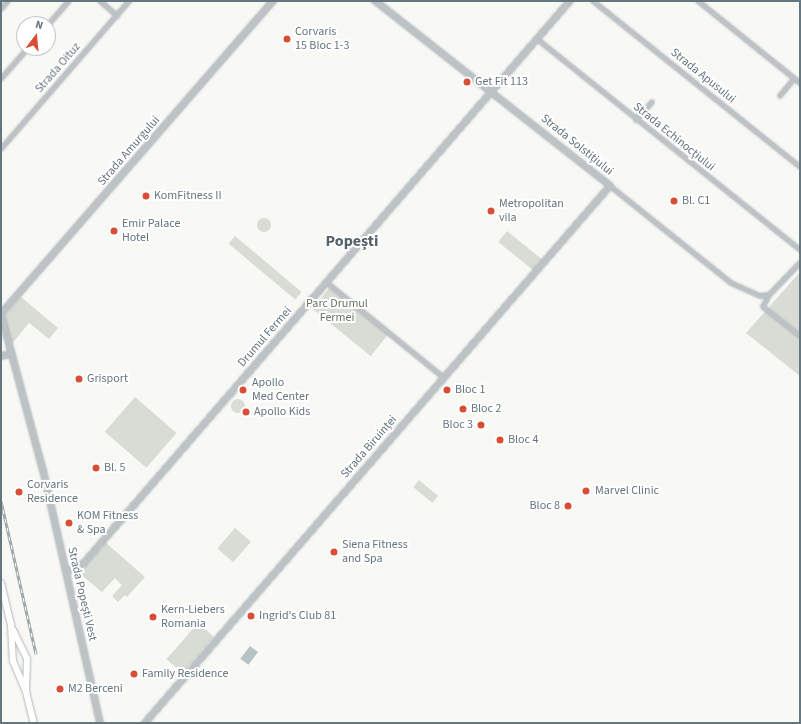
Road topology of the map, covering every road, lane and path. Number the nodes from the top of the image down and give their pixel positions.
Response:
1 (8, 1) edge
2 (69, 1) edge
3 (100, 1) edge
4 (129, 1) edge
5 (273, 1) edge
6 (375, 1) edge
7 (570, 1) edge
8 (593, 1) edge
9 (698, 1) edge
10 (1, 9) edge
11 (56, 16) edge
12 (117, 16) junction
13 (537, 39) junction
14 (21, 56) edge
15 (1, 79) edge
16 (794, 79) junction
17 (800, 83) edge
18 (491, 91) junction
19 (780, 96) dead end
20 (652, 102) dead end
21 (636, 120) junction
22 (1, 149) edge
23 (800, 167) edge
24 (610, 186) junction
25 (800, 250) edge
26 (800, 263) edge
27 (326, 282) junction
28 (769, 295) junction
29 (1, 314) edge
30 (800, 336) edge
31 (12, 354) junction
32 (1, 356) edge
33 (444, 378) junction
34 (66, 571) junction
35 (1, 583) edge
36 (11, 625) junction
37 (24, 653) junction
38 (14, 657) junction
39 (26, 663) junction
40 (16, 665) junction
41 (26, 692) junction
42 (34, 723) edge
43 (100, 723) edge
44 (145, 723) edge

1 - 10 street
2 - 11 street
3 - 12 street
4 - 12 street, Strada Oituz
5 - 29 street, Strada Amurgului
6 - 18 street, Strada Solstițiului
7 - 13 street, Drumul Fermei
8 - 23 street, Strada Apusului
9 - 16 street
12 - 22 street, Strada Oituz
13 - 18 street, Drumul Fermei
13 - 21 street, Strada Echinocțiului
14 - 15 street
16 - 17 street
16 - 19 street
18 - 24 street, Strada Solstițiului
18 - 27 street, Drumul Fermei
20 - 21 street
21 - 25 street, Strada Echinocțiului
24 - 28 street, Strada Solstițiului
24 - 33 street, Strada Biruinței
26 - 28 street
27 - 33 street
27 - 34 street, Drumul Fermei
28 - 30 street
29 - 31 street, Strada Popești Vest
31 - 32 street
31 - 34 street, Strada Popești Vest
33 - 44 street, Strada Biruinței
34 - 43 street, Strada Popești Vest
35 - 36 main road
36 - 37 main road
36 - 38 main road
37 - 38 main road
37 - 39 main road
38 - 40 main road
39 - 40 main road
39 - 41 main road
40 - 41 main road
41 - 42 main road

